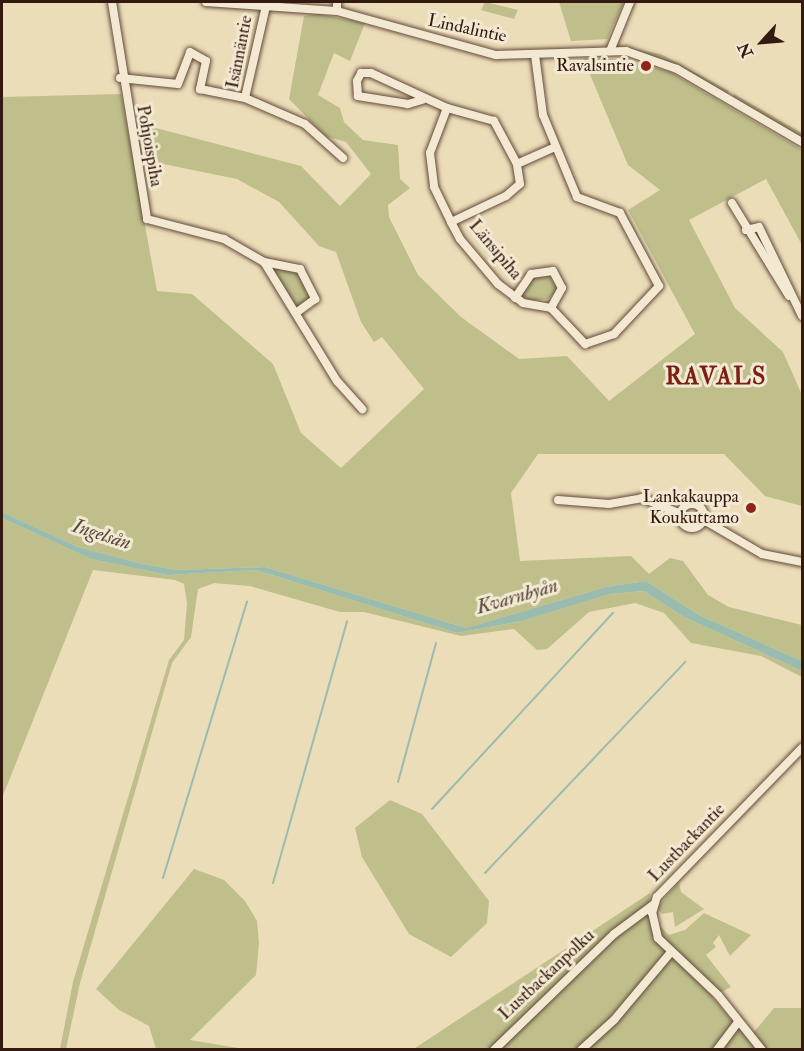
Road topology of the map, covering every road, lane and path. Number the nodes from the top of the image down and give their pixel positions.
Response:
1 (112, 2) edge
2 (206, 2) edge
3 (630, 2) edge
4 (266, 6) junction
5 (337, 6) edge
6 (613, 51) junction
7 (535, 55) junction
8 (120, 78) junction
9 (245, 98) junction
10 (422, 100) junction
11 (447, 108) junction
12 (802, 142) edge
13 (553, 148) junction
14 (343, 158) dead end
15 (517, 164) junction
16 (732, 203) dead end
17 (451, 222) junction
18 (746, 230) junction
19 (264, 262) junction
20 (789, 296) junction
21 (515, 298) junction
22 (551, 308) junction
23 (297, 312) junction
24 (802, 316) edge
25 (362, 409) dead end
26 (558, 501) dead end
27 (681, 514) junction
28 (704, 520) junction
29 (802, 562) edge
30 (802, 748) edge
31 (653, 905) junction
32 (671, 952) junction
33 (737, 1023) junction
34 (494, 1050) edge
35 (581, 1050) edge
36 (717, 1050) edge
37 (762, 1050) edge

1 - 8 street, Pohjoispiha
2 - 4 street, Lindalintie
3 - 6 street
4 - 5 street, Lindalintie
4 - 9 street, Isännäntie
5 - 7 street, Lindalintie
6 - 7 street, Lindalintie
6 - 12 street, Lindalintie
7 - 13 street
8 - 9 street, Pohjoispiha
8 - 19 street, Pohjoispiha
9 - 14 street, Isännäntie
10 - 10 street
10 - 11 street
11 - 15 street
11 - 17 street, Länsipiha
13 - 15 street
13 - 22 street
15 - 17 street
16 - 18 street
17 - 21 street, Länsipiha
18 - 20 street
18 - 20 street
19 - 23 street
19 - 23 street
20 - 24 street
21 - 22 street, Länsipiha
21 - 22 street, Länsipiha
23 - 25 street
26 - 27 street
27 - 28 street
27 - 28 street
28 - 29 street
30 - 31 street, Lustbackantie
31 - 32 street, Lustbackantie
31 - 34 street, Lustbackanpolku
32 - 33 street, Lustbackantie
32 - 35 street
33 - 36 street
33 - 37 street, Lustbackantie

